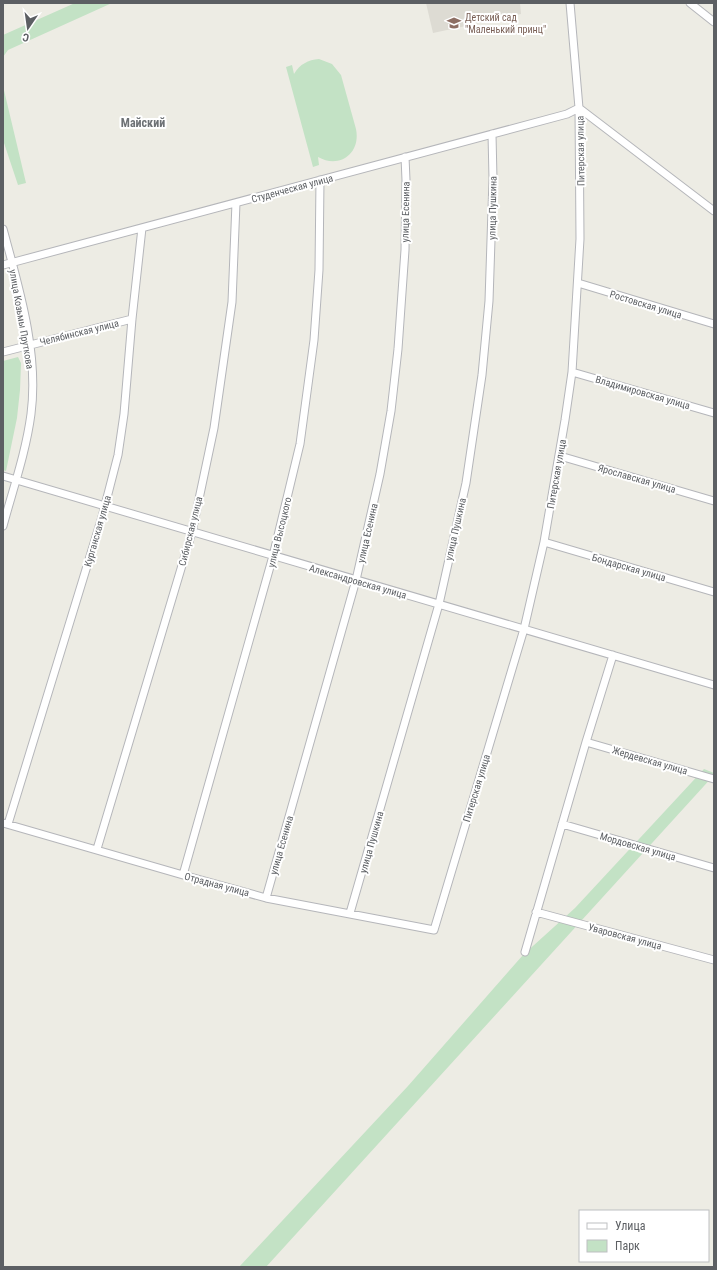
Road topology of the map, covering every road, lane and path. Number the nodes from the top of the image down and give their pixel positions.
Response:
1 (570, 3) edge
2 (690, 3) edge
3 (714, 22) edge
4 (579, 108) junction
5 (492, 134) junction
6 (405, 157) junction
7 (320, 180) junction
8 (236, 202) junction
9 (714, 211) edge
10 (142, 228) junction
11 (3, 229) edge
12 (12, 263) junction
13 (3, 265) edge
14 (578, 283) junction
15 (132, 319) junction
16 (714, 324) edge
17 (29, 345) junction
18 (3, 352) edge
19 (572, 372) junction
20 (714, 413) edge
21 (560, 456) junction
22 (3, 476) edge
23 (16, 480) junction
24 (714, 501) edge
25 (105, 506) junction
26 (3, 526) edge
27 (192, 532) junction
28 (544, 542) junction
29 (273, 556) junction
30 (356, 580) junction
31 (714, 592) edge
32 (439, 604) junction
33 (524, 629) junction
34 (613, 655) junction
35 (714, 685) edge
36 (586, 742) junction
37 (714, 779) edge
38 (5, 823) edge
39 (562, 824) junction
40 (97, 849) junction
41 (714, 868) edge
42 (183, 875) junction
43 (266, 898) junction
44 (536, 912) junction
45 (350, 913) junction
46 (434, 930) joint
47 (525, 952) dead end
48 (714, 960) edge

1 - 4 street, Питерская улица
2 - 3 street
4 - 5 street, Студенческая улица
4 - 9 street
4 - 14 street, Питерская улица
5 - 6 street, Студенческая улица
5 - 32 street, улица Пушкина
6 - 7 street, Студенческая улица
6 - 30 street, улица Есенина
7 - 8 street, Студенческая улица
7 - 29 street, улица Высоцкого
8 - 10 street, Студенческая улица
8 - 27 street, Сибирская улица
10 - 12 street, Студенческая улица
10 - 15 street, Курганская улица
11 - 12 street, улица Козьмы Пруткова
12 - 13 street, Студенческая улица
12 - 17 street, улица Козьмы Пруткова
14 - 16 street, Ростовская улица
14 - 19 street, Питерская улица
15 - 17 street, Челябинская улица
15 - 25 street, Курганская улица
17 - 18 street, Челябинская улица
17 - 23 street, улица Козьмы Пруткова
19 - 20 street, Владимировская улица
19 - 21 street, Питерская улица
21 - 24 street, Ярославская улица
21 - 28 street, Питерская улица
22 - 23 street, Александровская улица
23 - 25 street, Александровская улица
23 - 26 street, улица Козьмы Пруткова
25 - 27 street, Александровская улица
25 - 38 street, Курганская улица
27 - 29 street, Александровская улица
27 - 40 street, Сибирская улица
28 - 31 street, Бондарская улица
28 - 33 street, Питерская улица
29 - 30 street, Александровская улица
29 - 42 street, улица Высоцкого
30 - 32 street, Александровская улица
30 - 43 street, улица Есенина
32 - 33 street, Александровская улица
32 - 45 street, улица Пушкина
33 - 34 street, Александровская улица
33 - 46 street, Питерская улица
34 - 35 street, Александровская улица
34 - 36 street
36 - 37 street, Жердевская улица
36 - 39 street
38 - 40 street, Отрадная улица
39 - 41 street, Мордовская улица
39 - 44 street
40 - 42 street, Отрадная улица
42 - 43 street, Отрадная улица
43 - 45 street, Отрадная улица
44 - 47 street
44 - 48 street, Уваровская улица
45 - 46 street, Отрадная улица

